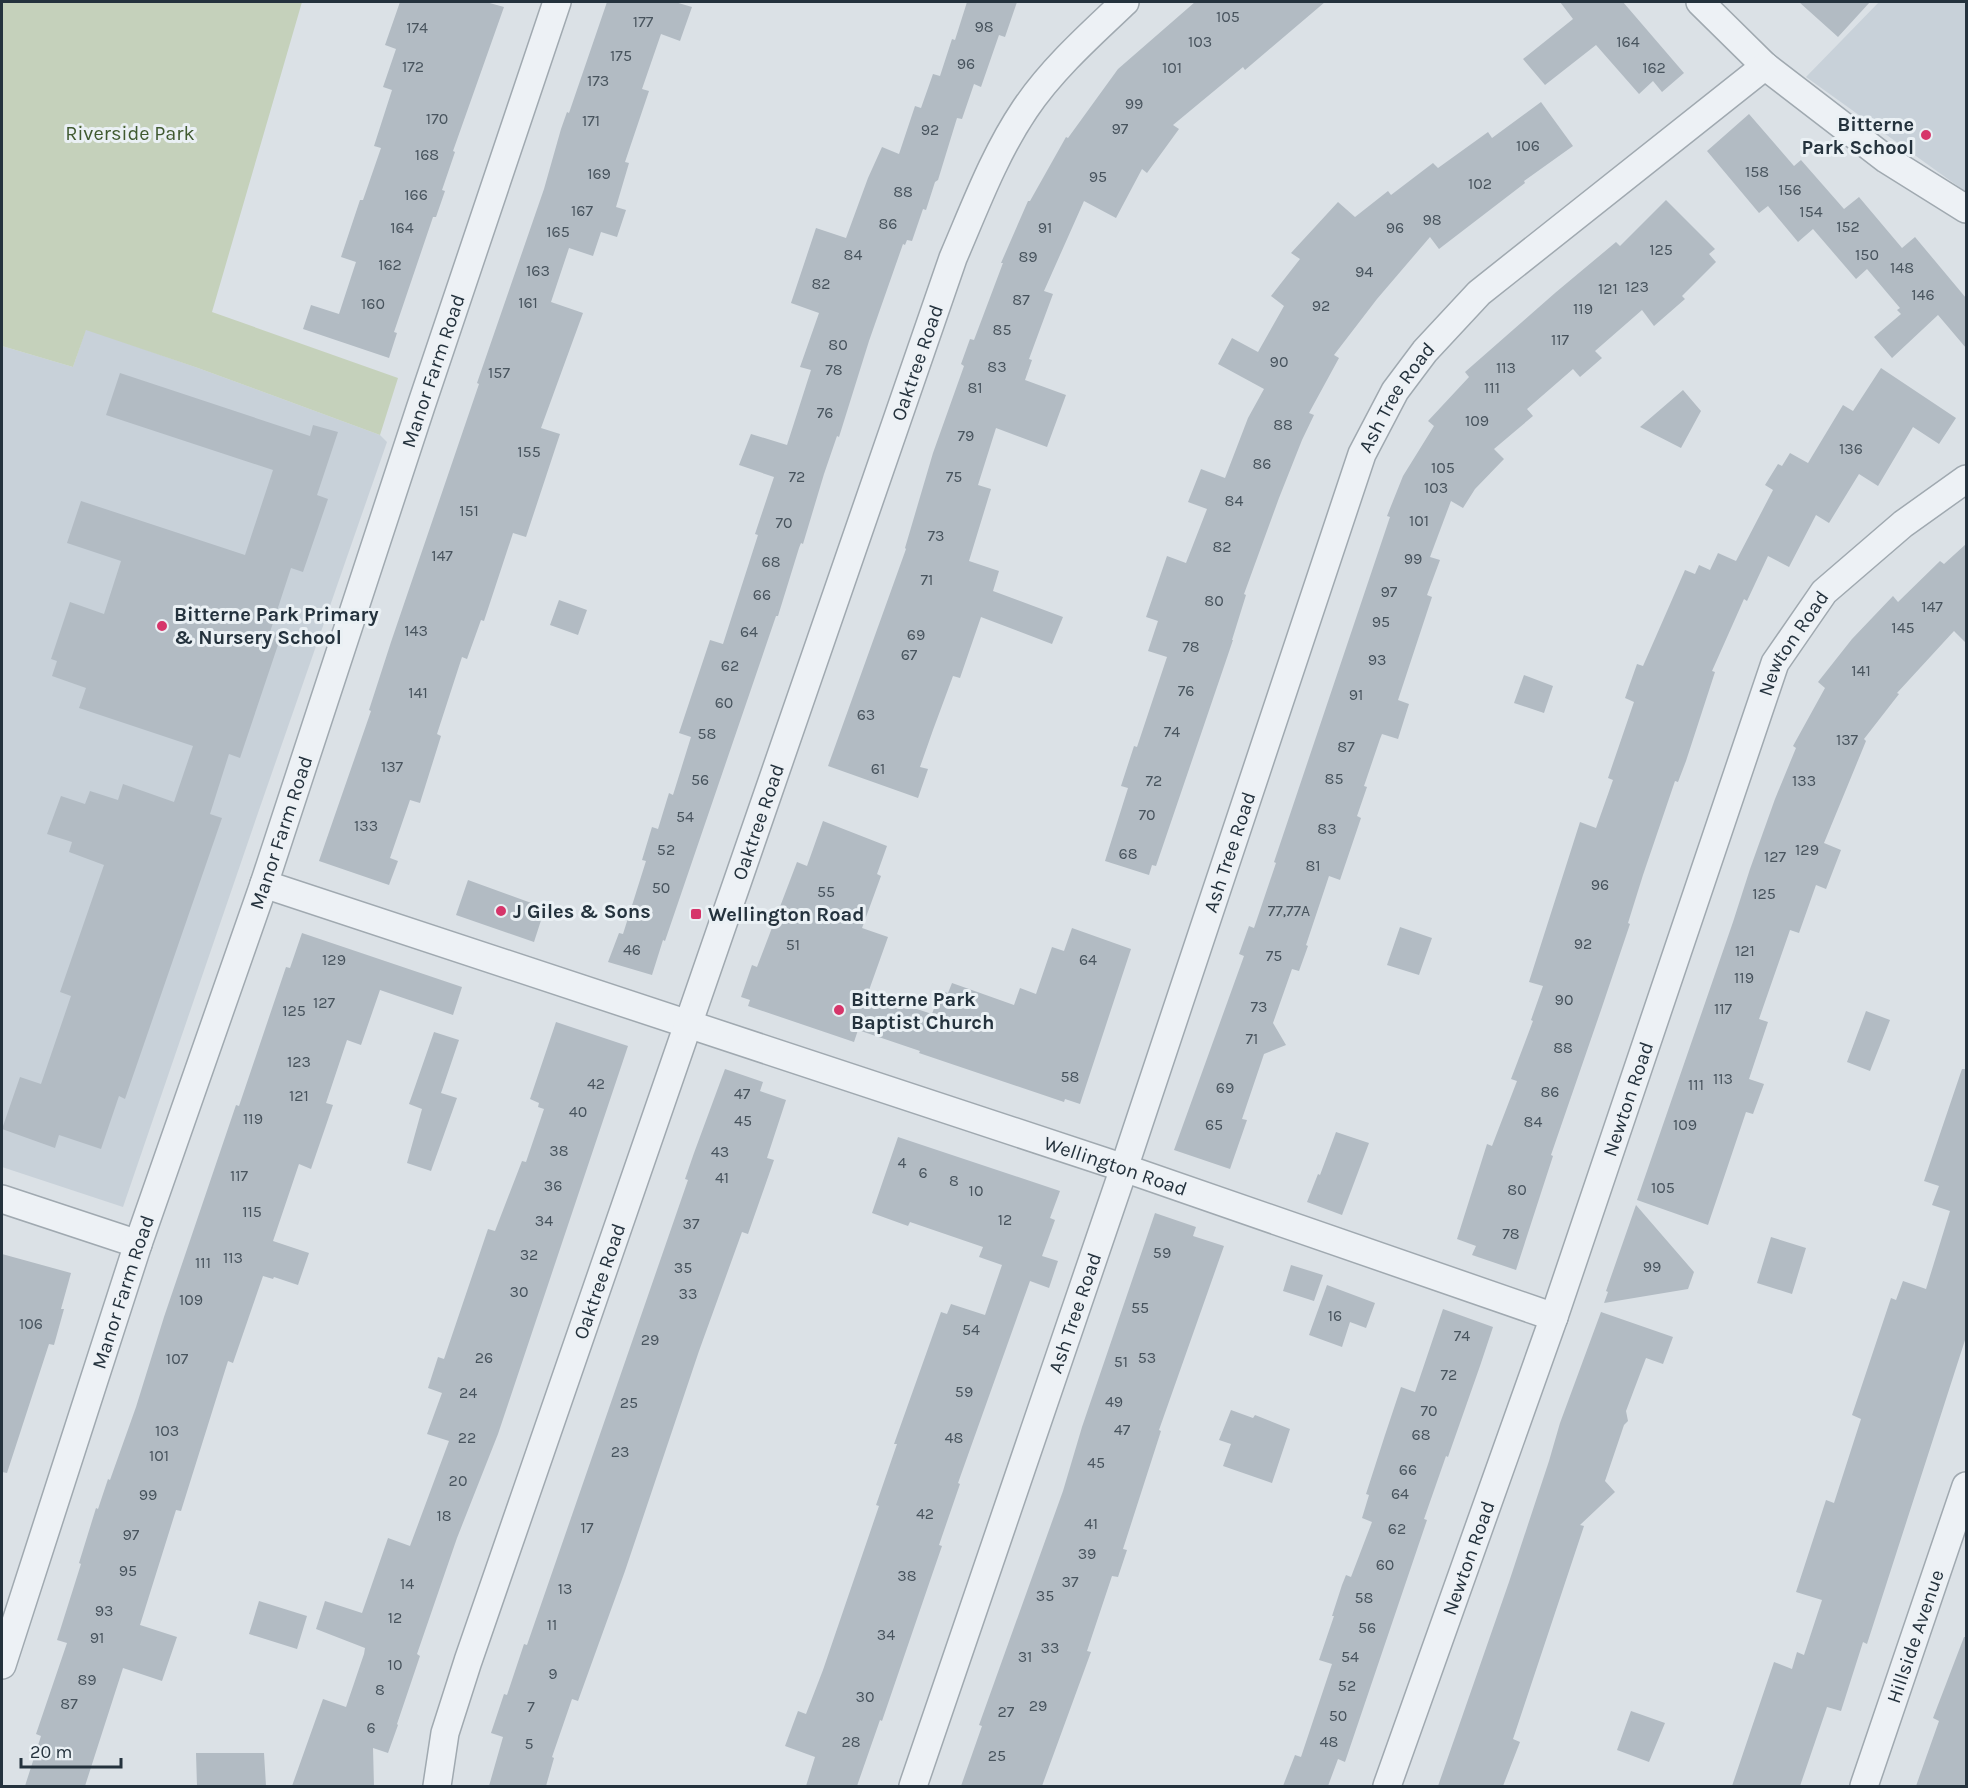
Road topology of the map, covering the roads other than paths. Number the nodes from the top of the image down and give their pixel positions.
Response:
1 (557, 2) edge
2 (1125, 2) edge
3 (1700, 2) edge
4 (1765, 66) junction
5 (1966, 209) edge
6 (1966, 479) edge
7 (264, 884) junction
8 (688, 1024) junction
9 (1124, 1168) junction
10 (2, 1199) edge
11 (138, 1244) junction
12 (1554, 1317) junction
13 (1966, 1486) edge
14 (2, 1665) edge
15 (437, 1786) edge
16 (913, 1786) edge
17 (1387, 1786) edge
18 (1864, 1786) edge

1 - 7 street, Manor Farm Road
2 - 8 street, Oaktree Road
3 - 4 street
4 - 5 street
4 - 9 street, Ash Tree Road
6 - 12 street, Newton Road
7 - 8 street, Wellington Road
7 - 11 street, Manor Farm Road
8 - 9 street, Wellington Road
8 - 15 street, Oaktree Road
9 - 12 street, Wellington Road
9 - 16 street, Ash Tree Road
10 - 11 street
11 - 14 street, Manor Farm Road
12 - 17 street, Newton Road
13 - 18 street, Hillside Avenue

